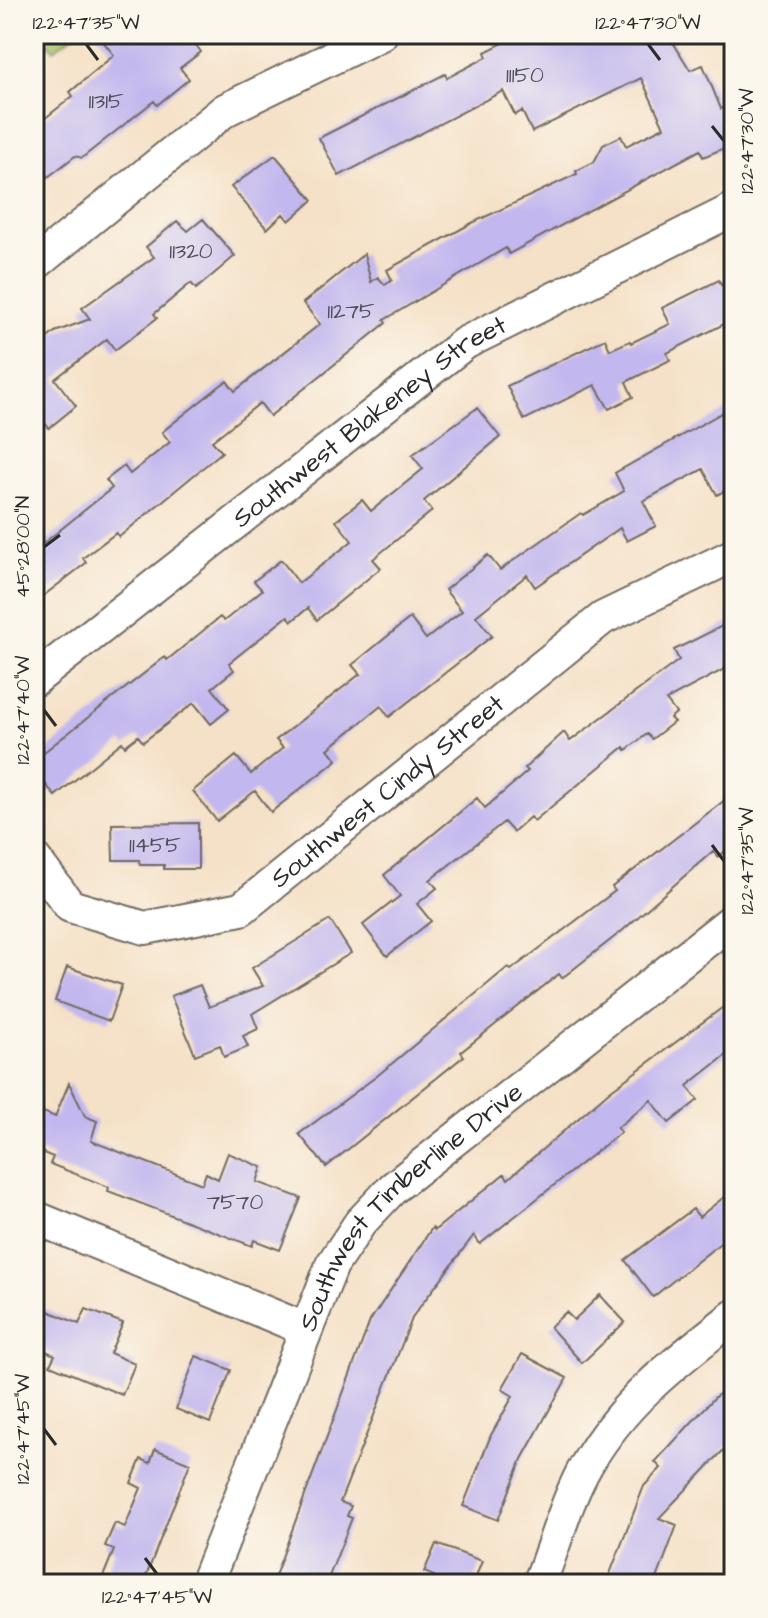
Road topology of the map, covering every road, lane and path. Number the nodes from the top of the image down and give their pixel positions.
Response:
1 (381, 34) edge
2 (734, 209) edge
3 (34, 265) edge
4 (734, 555) edge
5 (34, 680) edge
6 (34, 858) edge
7 (734, 919) edge
8 (34, 1217) edge
9 (734, 1316) edge
10 (305, 1329) junction
11 (206, 1584) edge
12 (539, 1584) edge

1 - 3 street
2 - 5 street, Southwest Blakeney Street
4 - 6 street, Southwest Cindy Street
7 - 10 street, Southwest Timberline Drive
8 - 10 street
9 - 12 street
10 - 11 street, Southwest Timberline Drive

